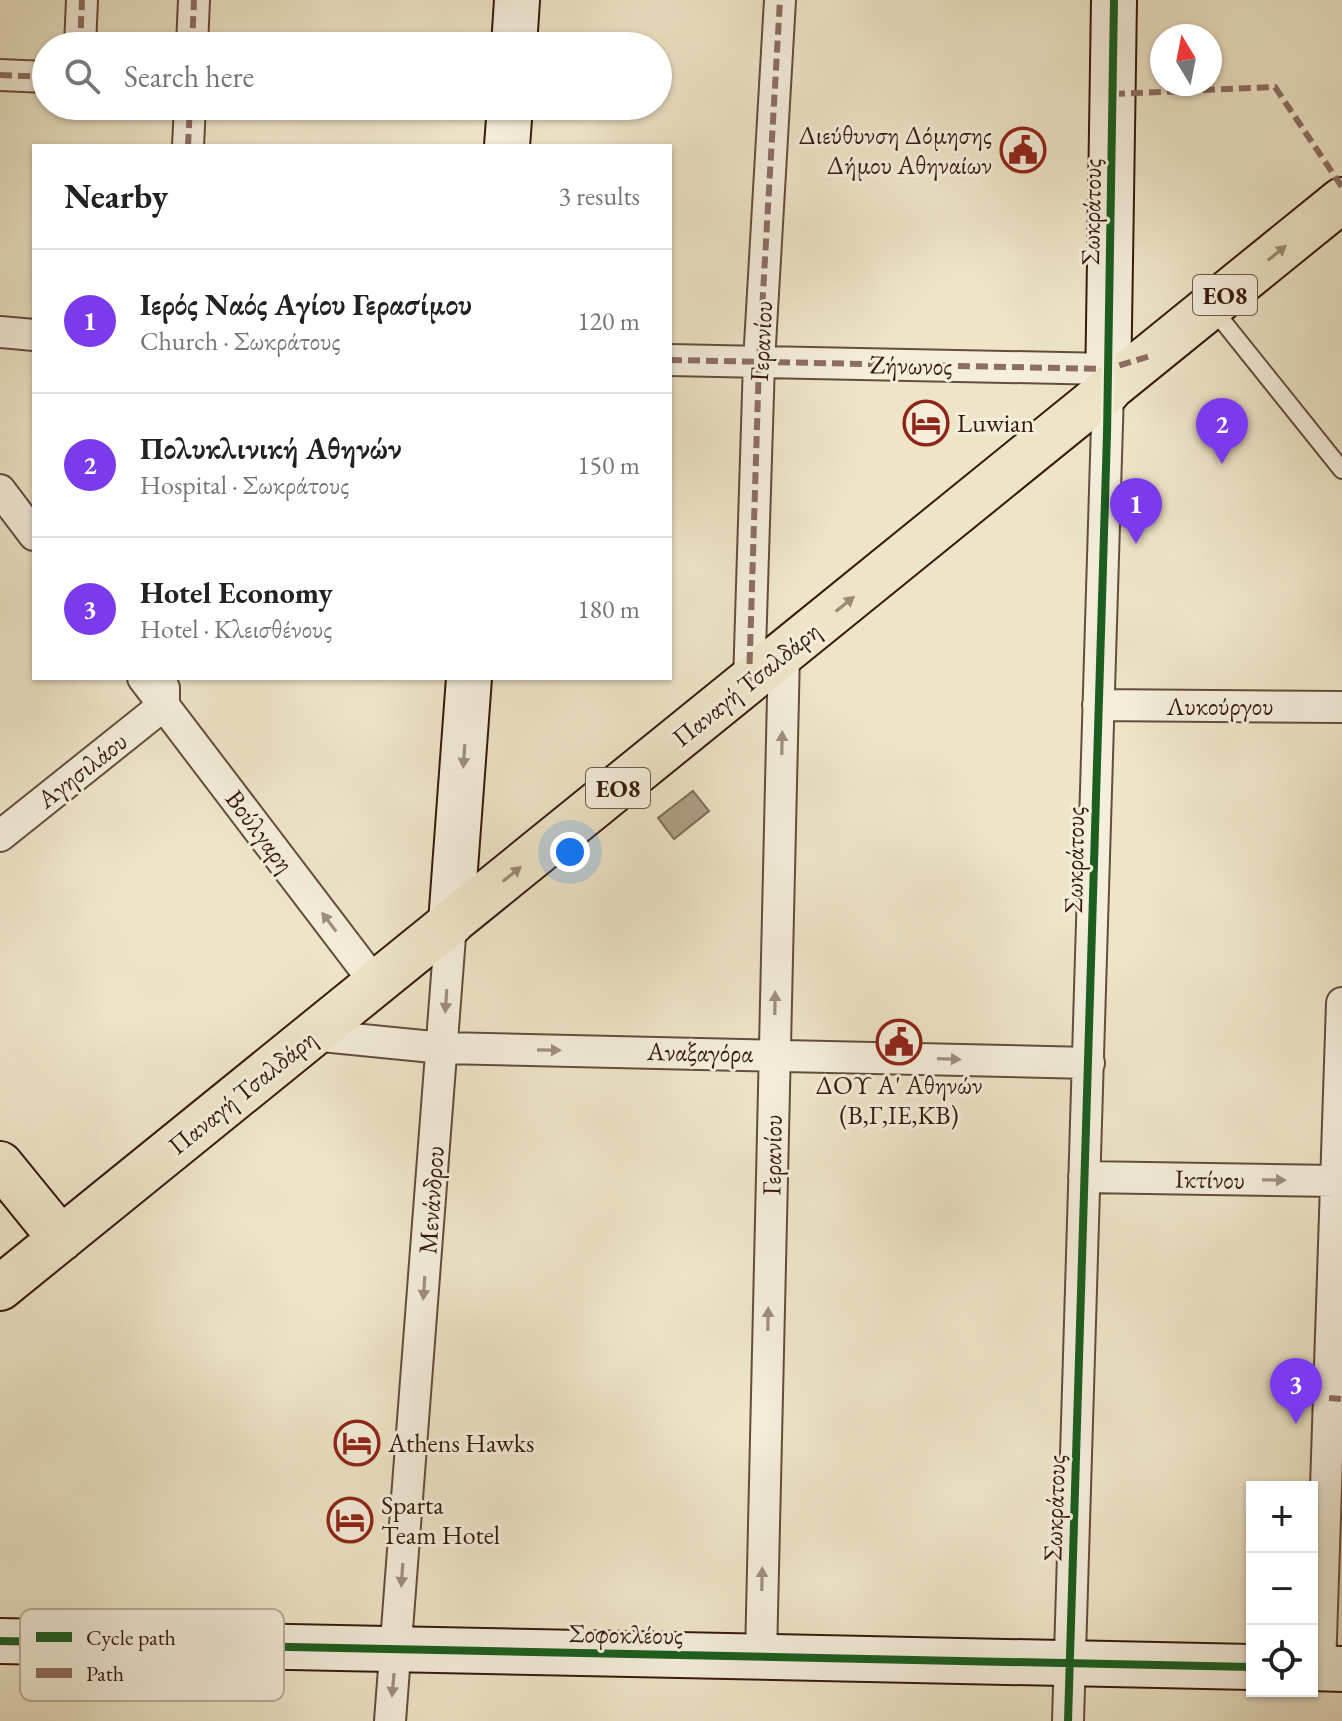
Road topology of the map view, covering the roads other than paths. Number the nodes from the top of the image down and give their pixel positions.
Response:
1 (82, 0) edge
2 (194, 0) edge
3 (517, 0) edge
4 (780, 0) edge
5 (1114, 0) edge
6 (81, 32) edge
7 (193, 32) edge
8 (515, 32) edge
9 (0, 75) edge
10 (32, 76) edge
11 (189, 120) edge
12 (509, 120) edge
13 (188, 144) edge
14 (507, 144) edge
15 (1342, 200) edge
16 (1211, 306) junction
17 (0, 332) edge
18 (32, 335) edge
19 (672, 360) edge
20 (759, 362) junction
21 (1108, 380) junction
22 (1342, 470) edge
23 (0, 490) edge
24 (32, 532) edge
25 (784, 653) junction
26 (146, 680) edge
27 (469, 680) edge
28 (749, 682) junction
29 (164, 692) edge
30 (1098, 705) junction
31 (1342, 707) edge
32 (0, 836) edge
33 (451, 923) junction
34 (376, 984) junction
35 (1342, 1003) edge
36 (312, 1035) junction
37 (443, 1048) junction
38 (774, 1053) junction
39 (1089, 1063) junction
40 (0, 1164) edge
41 (1084, 1177) junction
42 (1336, 1181) junction
43 (61, 1239) junction
44 (0, 1288) edge
45 (1336, 1398) edge
46 (0, 1641) edge
47 (20, 1641) edge
48 (284, 1647) edge
49 (396, 1650) junction
50 (761, 1657) junction
51 (1069, 1663) junction
52 (1246, 1667) edge
53 (1325, 1668) edge
54 (390, 1721) edge
55 (1068, 1721) edge

1 - 6 street
2 - 7 street
3 - 8 street
4 - 20 street, Γερανίου
5 - 21 street, Σωκράτους
9 - 10 street
11 - 13 street
12 - 14 street
16 -> 15 main road, Παναγή Τσαλδάρη / ΕΟ8
16 - 21 main road, Παναγή Τσαλδάρη / ΕΟ8
16 - 22 lane
17 - 18 street
19 - 20 street, Ζήνωνος
20 - 21 street, Ζήνωνος
20 - 28 street, Γερανίου
25 -> 21 main road, Παναγή Τσαλδάρη / ΕΟ8
21 - 30 street, Σωκράτους
23 - 24 street
25 - 28 main road, Παναγή Τσαλδάρη / ΕΟ8
38 -> 25 street, Γερανίου
26 - 29 street, Βούλγαρη
27 -> 33 street, Μενάνδρου
33 -> 28 main road, Παναγή Τσαλδάρη / ΕΟ8
29 - 32 street, Αγησιλάου
34 -> 29 street, Βούλγαρη
30 - 31 street, Λυκούργου
30 - 39 street, Σωκράτους
33 - 34 main road, Παναγή Τσαλδάρη / ΕΟ8
33 -> 37 street, Μενάνδρου
34 - 36 main road, Παναγή Τσαλδάρη / ΕΟ8
35 - 42 street
36 - 37 street, Αναξαγόρα
36 - 43 main road, Παναγή Τσαλδάρη / ΕΟ8
37 -> 38 street, Αναξαγόρα
37 -> 49 street, Μενάνδρου
38 -> 39 street, Αναξαγόρα
50 -> 38 street, Γερανίου
39 - 41 street, Σωκράτους
40 - 43 main road
41 -> 42 street, Ικτίνου
41 - 51 street, Σωκράτους
42 - 45 street
43 - 44 main road, Παναγή Τσαλδάρη
45 - 53 street
46 - 47 street, Σοφοκλέους
48 - 49 street, Σοφοκλέους
49 - 50 street, Σοφοκλέους
49 -> 54 street, Μενάνδρου
50 - 51 street, Σοφοκλέους
51 - 52 street, Σοφοκλέους
51 - 55 street, Σωκράτους

